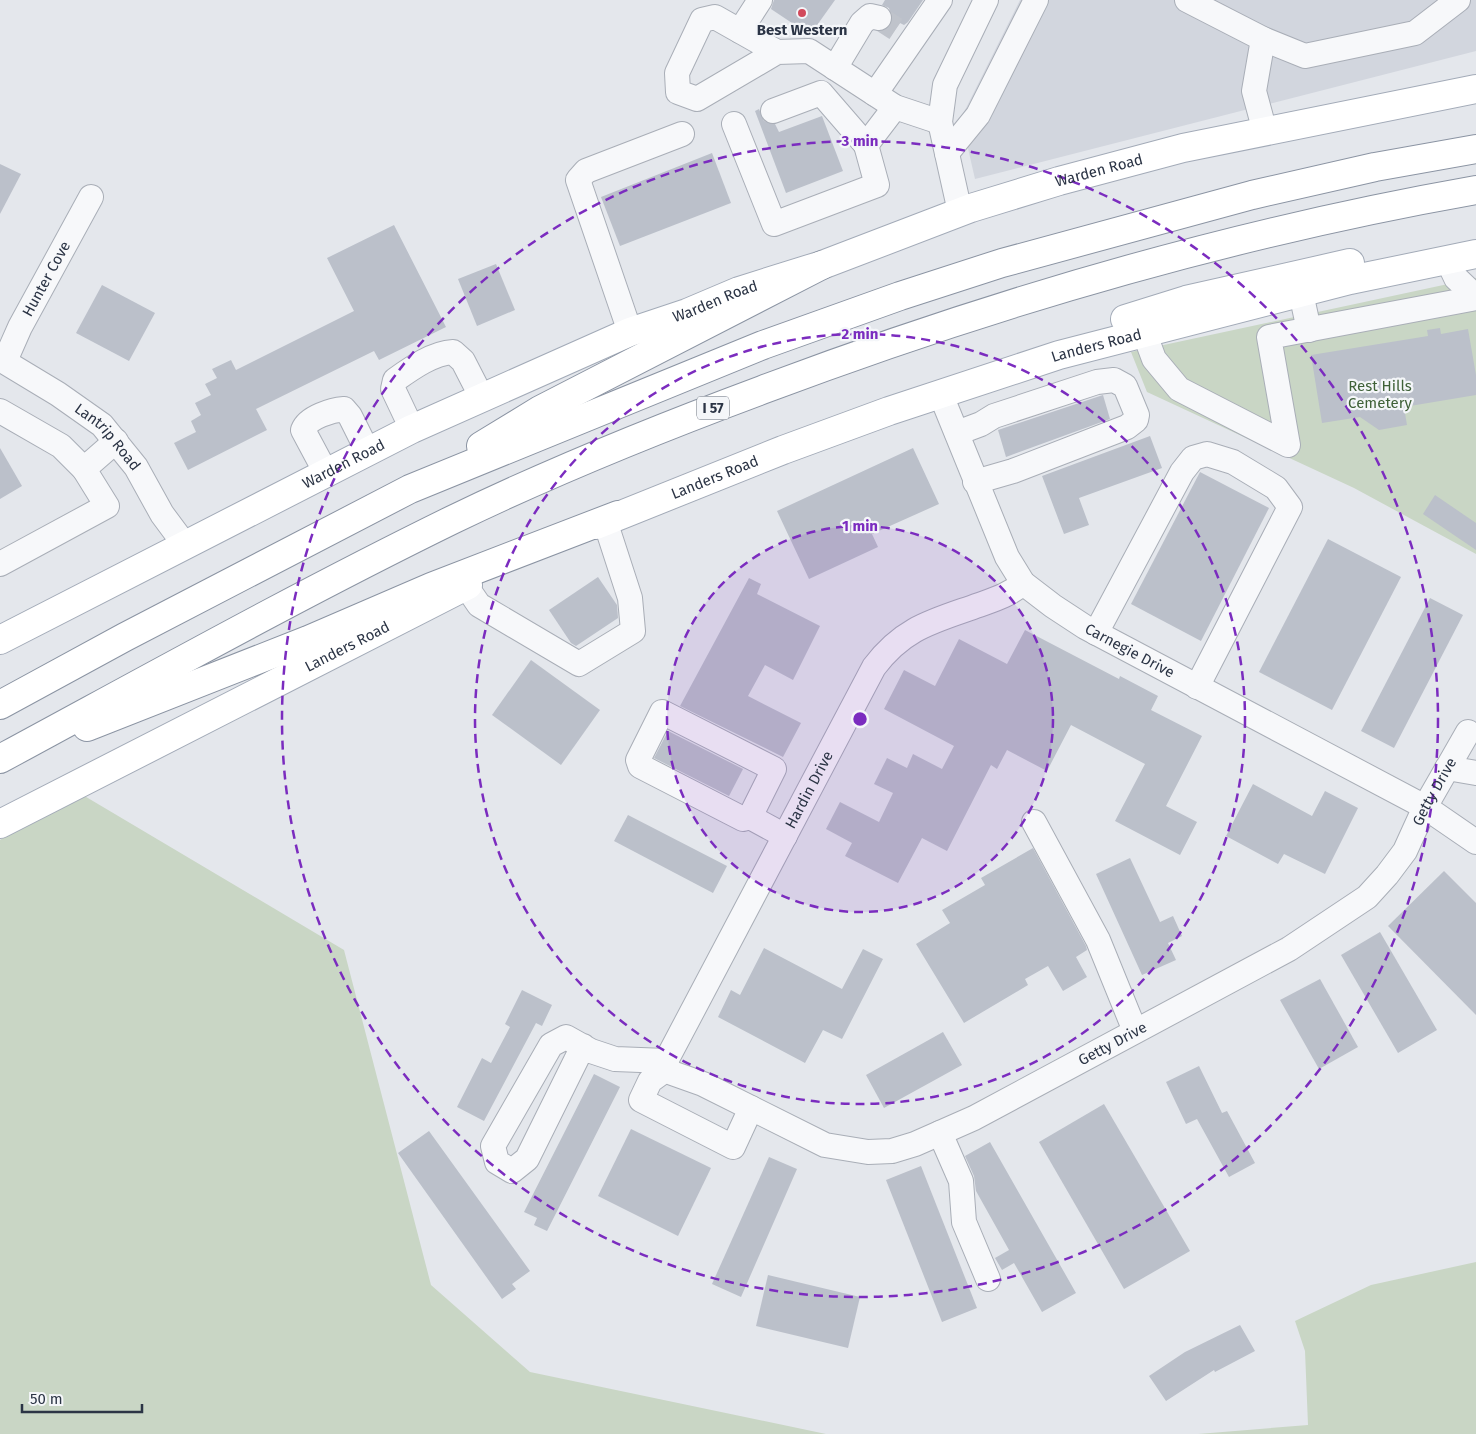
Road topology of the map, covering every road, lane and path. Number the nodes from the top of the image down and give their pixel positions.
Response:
1 (760, 0) edge
2 (940, 0) edge
3 (986, 0) edge
4 (1036, 0) edge
5 (1187, 0) edge
6 (1458, 0) edge
7 (895, 29) junction
8 (740, 31) junction
9 (1263, 39) junction
10 (777, 52) junction
11 (835, 68) junction
12 (1476, 89) edge
13 (874, 94) junction
14 (895, 107) junction
15 (773, 111) dead end
16 (940, 122) junction
17 (734, 124) dead end
18 (1265, 132) junction
19 (682, 134) dead end
20 (866, 145) junction
21 (1476, 149) edge
22 (947, 153) junction
23 (1476, 190) edge
24 (90, 197) dead end
25 (960, 212) junction
26 (1476, 242) edge
27 (1476, 254) edge
28 (1447, 259) junction
29 (822, 265) junction
30 (1302, 293) junction
31 (1476, 298) edge
32 (1309, 330) junction
33 (630, 332) junction
34 (1144, 332) junction
35 (2, 360) edge
36 (1029, 365) junction
37 (941, 394) junction
38 (482, 398) junction
39 (0, 411) edge
40 (412, 429) junction
41 (957, 433) junction
42 (116, 441) junction
43 (368, 452) junction
44 (84, 469) junction
45 (326, 473) junction
46 (975, 482) junction
47 (410, 490) junction
48 (611, 518) junction
49 (185, 545) junction
50 (0, 564) edge
51 (1023, 583) junction
52 (466, 586) junction
53 (1096, 633) junction
54 (0, 640) edge
55 (1197, 687) junction
56 (0, 705) edge
57 (1468, 732) dead end
58 (1, 758) edge
59 (1447, 768) junction
60 (1476, 773) edge
61 (1425, 807) junction
62 (750, 818) junction
63 (1034, 822) dead end
64 (0, 824) edge
65 (785, 836) junction
66 (1476, 842) edge
67 (1136, 1031) junction
68 (583, 1046) junction
69 (667, 1064) junction
70 (751, 1108) junction
71 (940, 1133) junction
72 (988, 1279) dead end

1 - 8 street
2 - 7 street
3 - 16 street
4 - 22 street
5 - 9 street
6 - 9 street
7 - 11 street
7 - 13 street
8 - 10 street
8 - 10 street
9 - 18 street
10 - 11 street
11 - 13 street
12 - 18 main road, Warden Road
13 - 14 street
14 - 16 street
14 - 20 street
15 - 20 street
16 - 22 street
17 - 20 street
18 - 25 main road, Warden Road
19 - 33 street
21 - 47 main road
22 - 25 street
23 - 58 main road, I 57
24 - 35 street, Hunter Cove
25 - 29 main road, Warden Road
26 - 36 main road
27 - 28 main road, Landers Road
28 - 30 main road, Landers Road
28 - 31 street
29 - 33 main road, Warden Road
29 - 47 main road
30 - 32 street
30 - 34 main road, Landers Road
31 - 32 street
32 - 34 street
33 - 38 main road, Warden Road
34 - 36 main road, Landers Road
35 - 42 street, Lantrip Road
36 - 37 main road, Landers Road
37 - 41 street, Carnegie Drive
37 - 48 main road, Landers Road
38 - 40 main road, Warden Road
38 - 40 street
39 - 44 street
40 - 43 main road, Warden Road
41 - 46 street, Carnegie Drive
41 - 46 street
42 - 44 street
42 - 49 street, Lantrip Road
43 - 45 main road, Warden Road
43 - 45 street
44 - 50 street
45 - 49 main road, Warden Road
46 - 51 street, Carnegie Drive
47 - 56 main road
48 - 52 main road, Landers Road
48 - 52 street
48 - 58 main road
49 - 54 main road, Warden Road
51 - 53 street, Carnegie Drive
51 - 65 street, Hardin Drive
52 - 64 main road, Landers Road
53 - 55 street, Carnegie Drive
53 - 55 street
55 - 61 street, Carnegie Drive
57 - 59 street, Getty Drive
59 - 60 street
59 - 61 street, Getty Drive
61 - 66 street, Carnegie Drive
61 - 67 street, Getty Drive
62 - 62 street
62 - 65 street
63 - 67 street
65 - 69 street, Hardin Drive
67 - 71 street, Getty Drive
68 - 68 street
68 - 69 street
69 - 70 street, Getty Drive
69 - 70 street
70 - 71 street, Getty Drive
71 - 72 street

